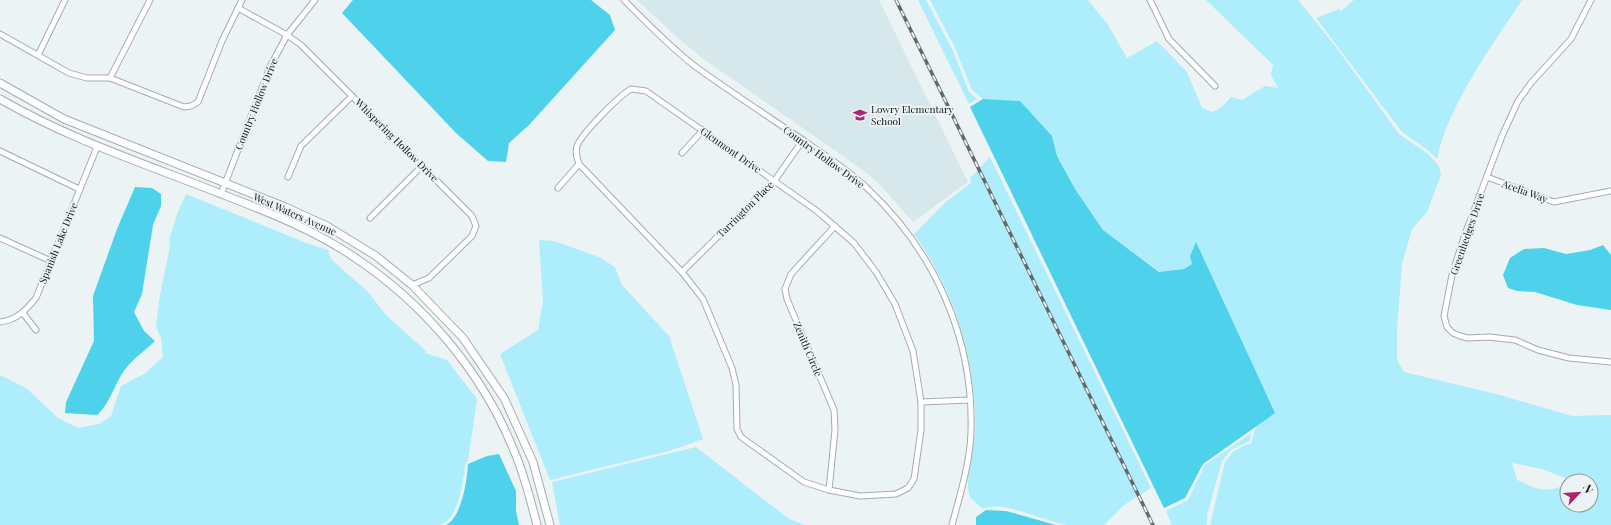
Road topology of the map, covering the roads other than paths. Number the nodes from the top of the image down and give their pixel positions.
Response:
1 (65, 0) edge
2 (150, 0) edge
3 (242, 0) edge
4 (315, 0) edge
5 (624, 0) edge
6 (1150, 0) edge
7 (1591, 0) edge
8 (238, 8) junction
9 (0, 34) edge
10 (287, 35) junction
11 (38, 55) junction
12 (110, 78) junction
13 (0, 83) edge
14 (1215, 86) dead end
15 (352, 96) junction
16 (0, 99) edge
17 (703, 130) junction
18 (803, 140) junction
19 (96, 147) junction
20 (0, 151) edge
21 (682, 152) dead end
22 (579, 164) junction
23 (422, 166) junction
24 (288, 177) dead end
25 (1487, 177) junction
26 (775, 180) junction
27 (225, 184) junction
28 (558, 188) dead end
29 (79, 189) junction
30 (1611, 191) edge
31 (221, 194) junction
32 (370, 218) dead end
33 (835, 226) junction
34 (0, 238) edge
35 (51, 261) junction
36 (682, 272) junction
37 (412, 285) junction
38 (23, 313) junction
39 (0, 322) edge
40 (36, 330) dead end
41 (1611, 362) edge
42 (970, 400) junction
43 (921, 402) junction
44 (829, 490) junction
45 (537, 525) edge
46 (550, 525) edge
47 (952, 525) edge

1 - 11 street
2 - 12 street
3 - 8 street
4 - 10 street, Country Hollow Drive
5 - 18 street, Country Hollow Drive
6 - 14 street
7 - 25 street, Greenhedges Drive
8 - 10 street, Whispering Hollow Drive
8 - 12 street
9 - 11 street
10 - 15 street, Whispering Hollow Drive
10 - 27 street, Country Hollow Drive
11 - 12 street
13 - 27 street, West Waters Avenue
15 - 23 street, Whispering Hollow Drive
15 - 24 street
16 - 19 street, West Waters Avenue
17 - 21 street
17 - 22 street, Glenmont Drive
17 - 26 street, Glenmont Drive
18 - 26 street, Tarrington Place
18 - 42 street, Country Hollow Drive
19 - 29 street, Spanish Lake Drive
19 - 31 street, West Waters Avenue
20 - 29 street
22 - 28 street
22 - 36 street, Glenmont Drive
23 - 32 street
23 - 37 street, Whispering Hollow Drive
25 - 30 street, Acelia Way
25 - 41 street, Greenhedges Drive
26 - 33 street, Glenmont Drive
26 - 36 street, Tarrington Place
27 - 31 street, Country Hollow Drive
27 - 37 street, West Waters Avenue
29 - 35 street, Spanish Lake Drive
31 - 45 street, West Waters Avenue
33 - 43 street, Glenmont Drive
33 - 44 street, Zenith Circle
34 - 35 street
35 - 38 street, Spanish Lake Drive
36 - 44 street, Glenmont Drive
37 - 46 street, West Waters Avenue
38 - 39 street, Spanish Lake Drive
38 - 40 street
42 - 43 street
42 - 47 street, Country Hollow Drive
43 - 44 street, Glenmont Drive

